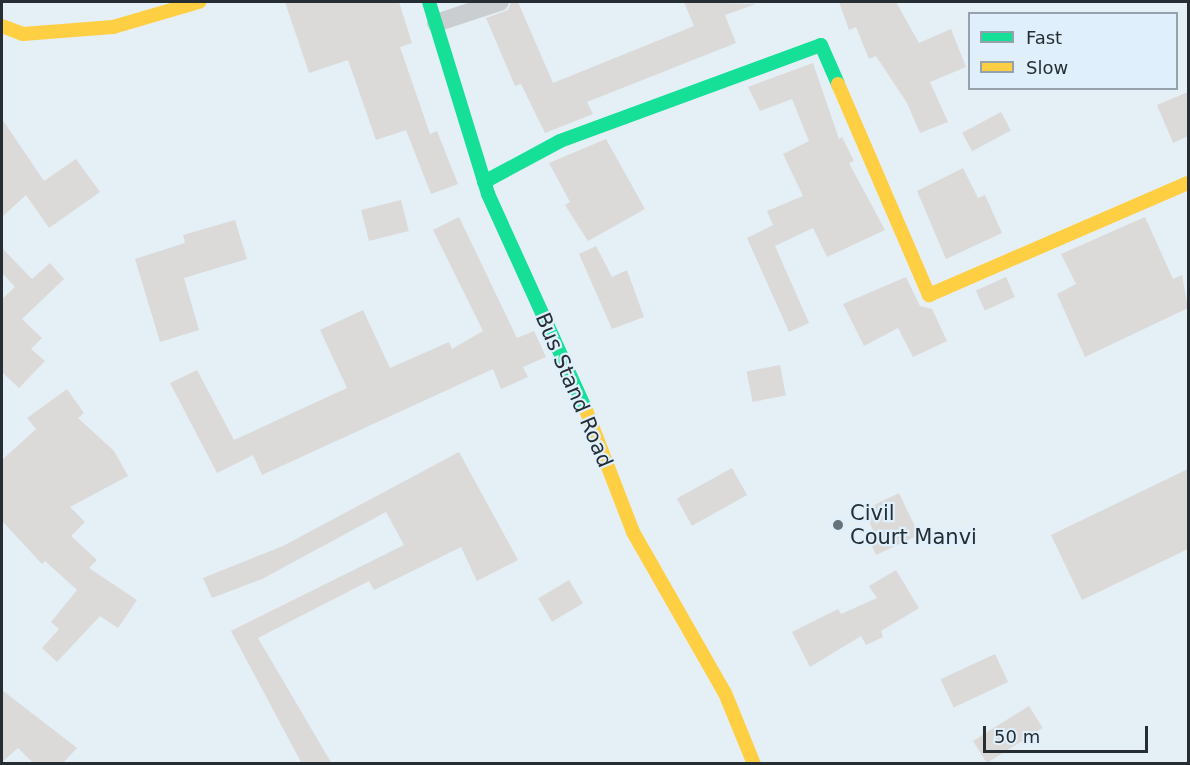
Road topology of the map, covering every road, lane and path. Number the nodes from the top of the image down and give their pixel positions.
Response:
1 (199, 2) edge
2 (429, 2) edge
3 (500, 2) edge
4 (436, 23) junction
5 (2, 26) edge
6 (484, 182) junction
7 (1188, 183) edge
8 (754, 764) edge

1 - 5 street
2 - 4 street, Bus Stand Road
3 - 4 street
4 - 6 street, Bus Stand Road
6 - 7 street
6 - 8 street, Bus Stand Road

